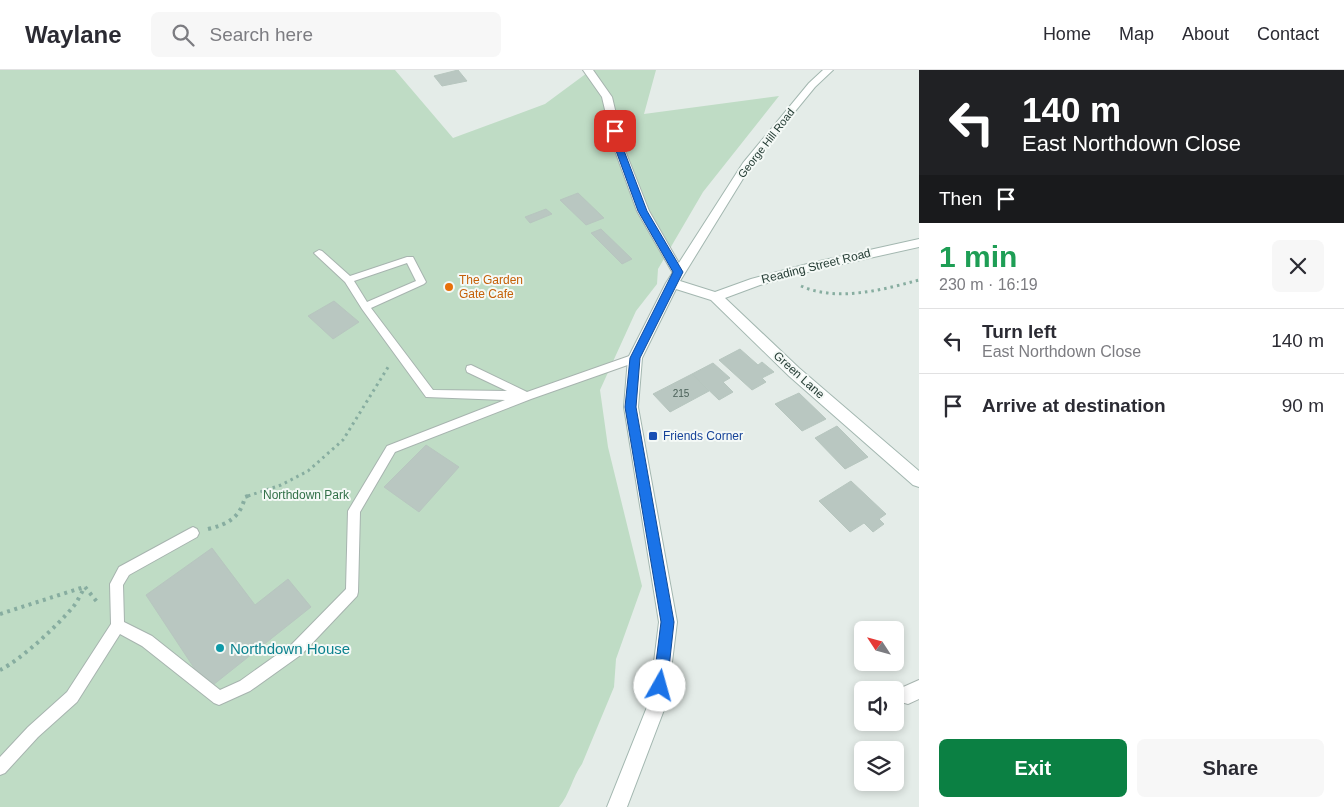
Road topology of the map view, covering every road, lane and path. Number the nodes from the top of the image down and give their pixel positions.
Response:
1 (588, 70) edge
2 (828, 70) edge
3 (919, 243) edge
4 (319, 253) dead end
5 (784, 274) junction
6 (675, 278) junction
7 (348, 280) junction
8 (919, 280) edge
9 (716, 297) junction
10 (366, 308) junction
11 (398, 351) junction
12 (635, 358) junction
13 (470, 369) dead end
14 (527, 396) junction
15 (919, 480) edge
16 (193, 533) joint
17 (0, 614) edge
18 (118, 626) junction
19 (0, 670) edge
20 (0, 768) edge
21 (617, 807) edge

1 - 6 main road
2 - 6 main road, George Hill Road
3 - 5 main road, Reading Street Road
4 - 7 lane
5 - 8 path
5 - 9 main road, Reading Street Road
6 - 9 main road, Green Lane
6 - 12 main road, George Hill Road
7 - 10 lane
7 - 10 lane
9 - 15 main road, Green Lane
10 - 11 lane
11 - 14 lane
11 - 16 path
12 - 14 lane
12 - 21 main road
13 - 14 lane
14 - 18 lane
16 - 18 lane
17 - 19 path
18 - 20 lane

